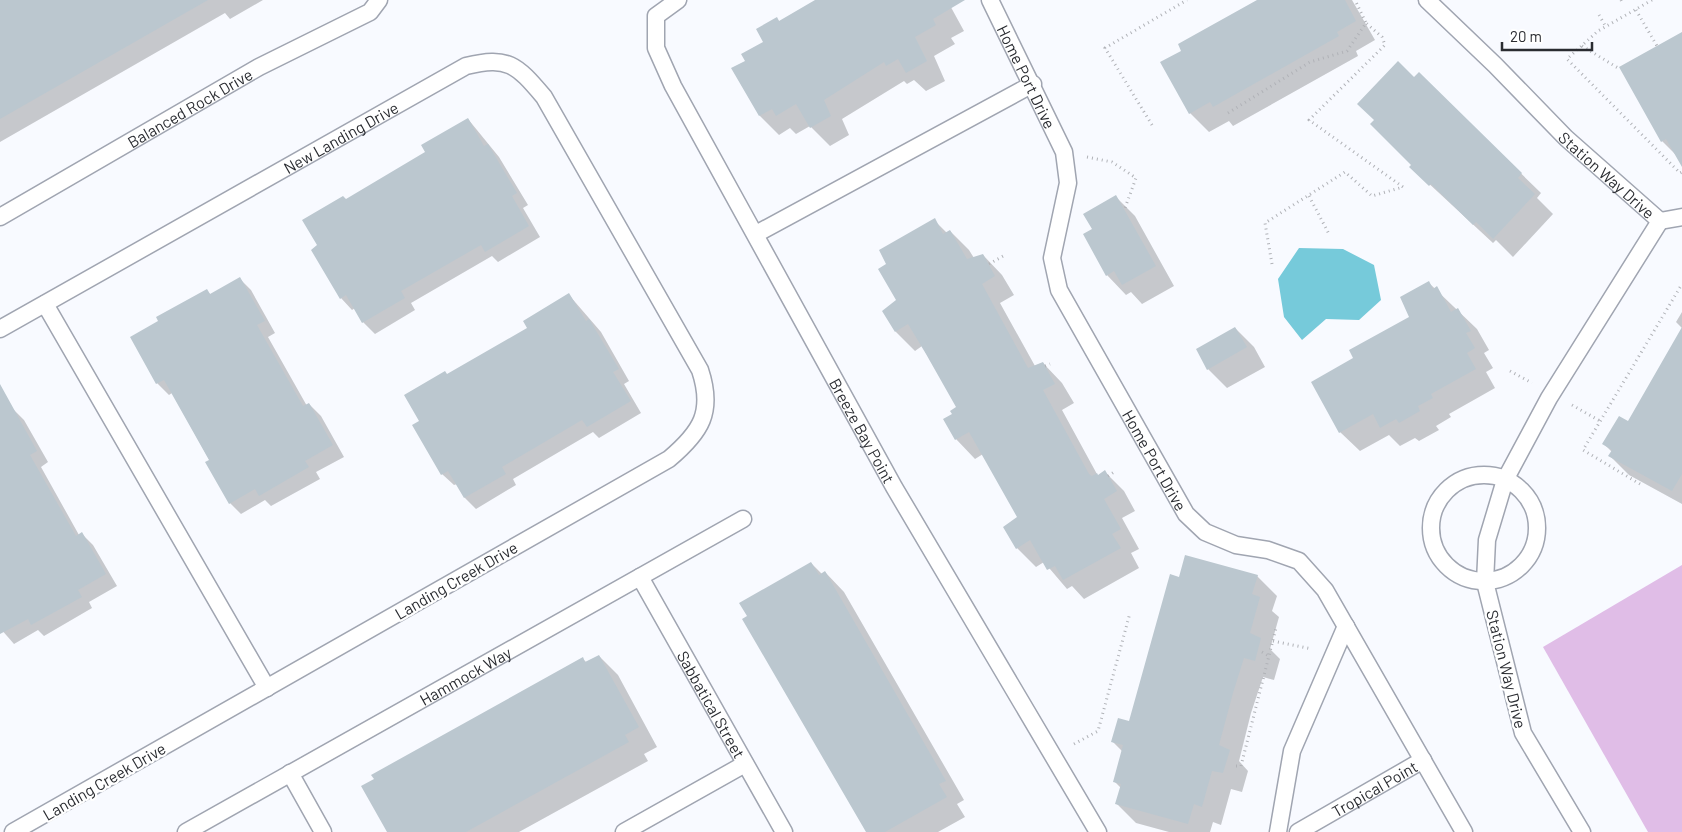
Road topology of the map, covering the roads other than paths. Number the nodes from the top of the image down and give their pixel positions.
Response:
1 (379, 0) edge
2 (678, 0) edge
3 (990, 0) edge
4 (1427, 0) edge
5 (1033, 84) junction
6 (0, 217) edge
7 (1682, 217) edge
8 (1660, 221) junction
9 (620, 231) joint
10 (756, 234) junction
11 (45, 304) junction
12 (0, 329) edge
13 (1505, 480) junction
14 (743, 519) dead end
15 (640, 577) junction
16 (1485, 582) junction
17 (1346, 626) junction
18 (266, 688) junction
19 (1423, 760) junction
20 (745, 764) junction
21 (290, 773) junction
22 (13, 832) edge
23 (186, 832) edge
24 (322, 832) edge
25 (624, 832) edge
26 (784, 832) edge
27 (1098, 832) edge
28 (1278, 832) edge
29 (1298, 832) edge
30 (1464, 832) edge
31 (1582, 832) edge

1 - 6 lane, Balanced Rock Drive
2 - 10 lane, Breeze Bay Point
3 - 5 lane, Home Port Drive
4 - 8 lane, Station Way Drive
5 - 10 lane
5 - 17 lane, Home Port Drive
7 - 8 lane
8 - 13 lane, Station Way Drive
9 - 11 lane, New Landing Drive
9 - 18 lane, Landing Creek Drive
10 - 27 lane, Breeze Bay Point
11 - 12 lane, New Landing Drive
11 - 18 lane
13 - 16 lane, Station Way Drive
13 - 16 lane
13 - 16 lane
14 - 15 lane, Hammock Way
15 - 20 lane, Sabbatical Street
15 - 21 lane, Hammock Way
16 - 31 lane, Station Way Drive
17 - 19 lane, Home Port Drive
17 - 28 lane
18 - 22 lane, Landing Creek Drive
19 - 29 lane, Tropical Point
19 - 30 lane, Home Port Drive
20 - 25 lane
20 - 26 lane, Sabbatical Street
21 - 23 lane, Hammock Way
21 - 24 lane

